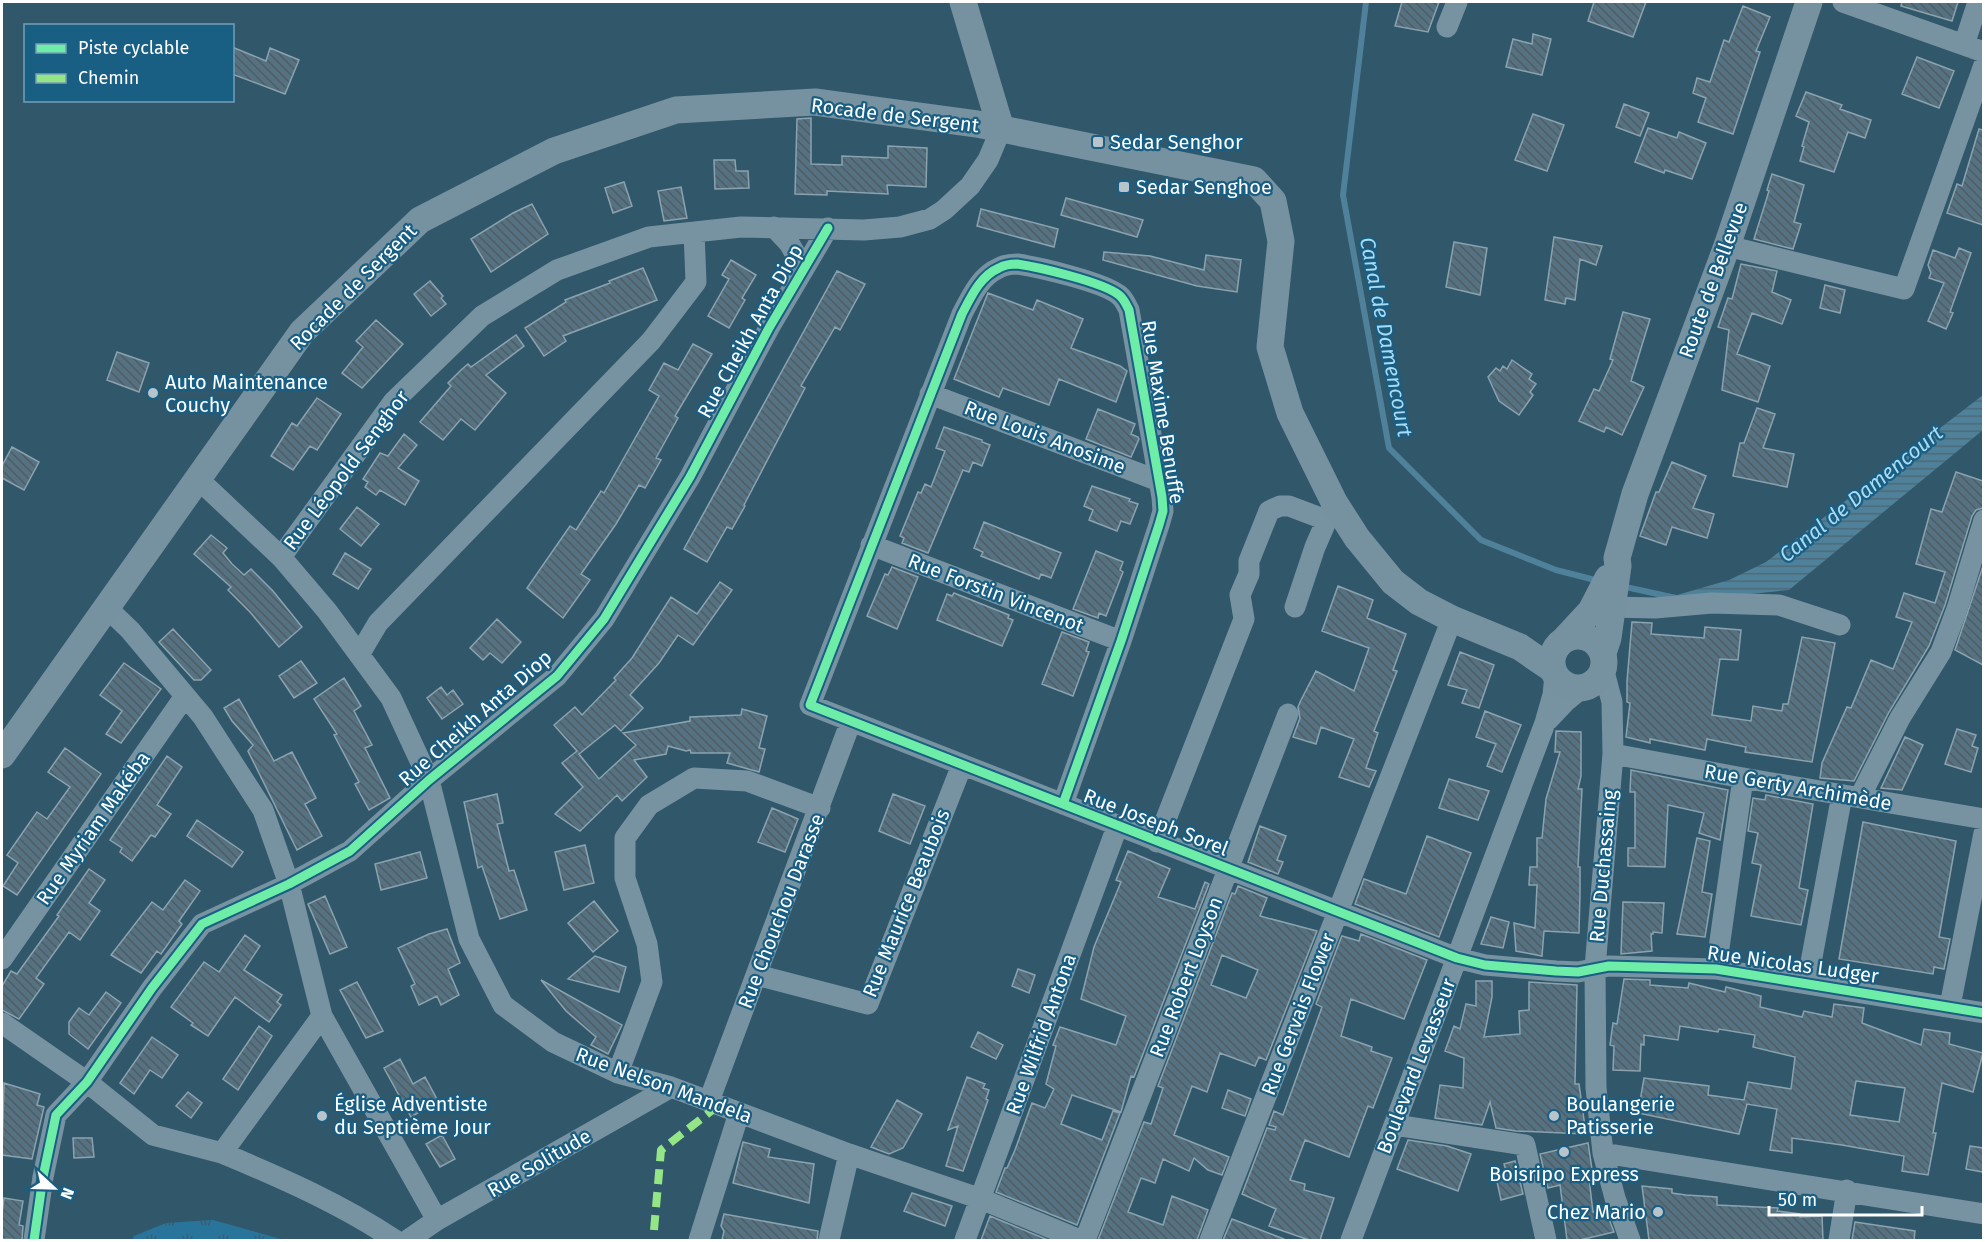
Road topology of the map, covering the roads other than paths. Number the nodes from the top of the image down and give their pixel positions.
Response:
1 (963, 2) edge
2 (1457, 2) edge
3 (1808, 2) edge
4 (1843, 2) edge
5 (1978, 2) edge
6 (1447, 27) dead end
7 (1974, 49) edge
8 (1983, 65) edge
9 (1001, 129) junction
10 (774, 227) junction
11 (828, 228) junction
12 (694, 232) junction
13 (1727, 246) junction
14 (804, 269) junction
15 (930, 394) junction
16 (197, 478) junction
17 (1159, 481) junction
18 (1330, 511) junction
19 (1983, 520) edge
20 (871, 545) junction
21 (281, 557) junction
22 (1613, 578) junction
23 (106, 607) junction
24 (1295, 607) dead end
25 (1452, 620) junction
26 (1840, 625) dead end
27 (1121, 641) junction
28 (359, 655) junction
29 (1558, 657) junction
30 (1603, 661) junction
31 (1582, 688) junction
32 (185, 696) junction
33 (810, 705) joint
34 (1288, 714) dead end
35 (851, 721) junction
36 (1545, 723) junction
37 (1612, 754) junction
38 (2, 755) edge
39 (962, 765) junction
40 (1743, 778) junction
41 (429, 780) junction
42 (1851, 796) junction
43 (1063, 804) junction
44 (820, 808) junction
45 (1983, 819) edge
46 (1117, 826) junction
47 (1983, 833) edge
48 (1157, 842) junction
49 (1228, 869) junction
50 (289, 884) junction
51 (1338, 912) junction
52 (1457, 958) junction
53 (2, 959) edge
54 (1595, 968) junction
55 (1716, 969) junction
56 (756, 975) junction
57 (1807, 984) junction
58 (1950, 1006) junction
59 (1983, 1013) edge
60 (322, 1016) junction
61 (2, 1023) edge
62 (618, 1073) junction
63 (87, 1082) junction
64 (671, 1087) junction
65 (709, 1101) junction
66 (739, 1113) junction
67 (1395, 1125) junction
68 (222, 1153) junction
69 (1603, 1153) junction
70 (849, 1154) junction
71 (1847, 1190) junction
72 (981, 1199) junction
73 (1983, 1214) edge
74 (437, 1221) junction
75 (34, 1240) edge
76 (394, 1240) edge
77 (408, 1240) edge
78 (699, 1240) edge
79 (829, 1240) edge
80 (965, 1240) edge
81 (1080, 1240) edge
82 (1085, 1240) edge
83 (1210, 1240) edge
84 (1351, 1240) edge
85 (1546, 1240) edge
86 (1630, 1240) edge
87 (1839, 1240) edge

1 - 9 main road
2 - 6 street
3 - 13 main road, Route de Bellevue
4 - 7 street
5 - 7 street
8 - 13 street
9 - 11 street, Rue Léopold Senghor
9 - 16 main road, Rocade de Sergent
9 - 18 main road, Rocade de Sergent
10 - 11 street, Rue Léopold Senghor
10 - 12 street, Rue Léopold Senghor
10 - 14 street
11 - 14 street, Rue Cheikh Anta Diop
12 - 21 street, Rue Léopold Senghor
12 - 28 street
13 - 22 main road, Route de Bellevue
14 - 41 street, Rue Cheikh Anta Diop
15 - 17 street, Rue Louis Anosime
15 - 17 street, Rue Maxime Benuffe
15 - 20 street, Rue Maxime Benuffe
16 - 21 street, Rue Nelson Mandela
16 - 23 main road, Rocade de Sergent
17 - 27 street, Rue Maxime Benuffe
18 - 24 street
18 - 25 main road, Rocade de Sergent
18 - 48 street
19 - 42 street
20 - 27 street, Rue Forstin Vincenot
20 - 33 street, Rue Maxime Benuffe
21 - 28 street, Rue Nelson Mandela
22 - 26 street
22 - 29 main road, Route de Bellevue
22 - 30 main road, Route de Bellevue
23 - 32 street
23 - 38 main road, Rocade de Sergent
25 - 29 main road, Rocade de Sergent
25 - 51 street, Rue Gervais Flower
27 - 43 street, Rue Maxime Benuffe
28 - 41 street, Rue Nelson Mandela
29 - 30 main road
29 - 31 main road, Rocade de Sergent
29 - 36 street, Boulevard Levasseur
30 - 31 main road
30 - 37 street, Rue Duchassaing
31 - 36 street, Boulevard Levasseur
32 - 50 street
32 - 53 street, Rue Myriam Makéba
33 - 35 street, Rue Joseph Sorel
34 - 49 street, Rue Robert Loyson
35 - 39 street, Rue Joseph Sorel
35 - 44 street, Rue Chouchou Darasse
36 - 52 street, Boulevard Levasseur
37 - 40 street, Rue Gerty Archimède
37 - 54 street, Rue Duchassaing
39 - 43 street, Rue Joseph Sorel
39 - 56 street, Rue Maurice Beaubois
40 - 42 street, Rue Gerty Archimède
40 - 55 street
41 - 50 street, Rue Cheikh Anta Diop
41 - 62 street, Rue Nelson Mandela
42 - 45 street, Rue Gerty Archimède
42 - 57 street
43 - 46 street, Rue Joseph Sorel
44 - 56 street, Rue Chouchou Darasse
44 - 62 street
46 - 48 street, Rue Joseph Sorel
46 - 72 street, Rue Wilfrid Antona
47 - 58 street
48 - 49 street, Rue Joseph Sorel
49 - 51 street, Rue Joseph Sorel
49 - 82 street, Rue Robert Loyson
50 - 60 street
50 - 63 street, Rue Cheikh Anta Diop
51 - 52 street, Rue Joseph Sorel
51 - 83 street, Rue Gervais Flower
52 - 54 street, Rue Nicolas Ludger
52 - 67 street, Boulevard Levasseur
54 - 55 street, Rue Nicolas Ludger
54 - 69 street, Rue Duchassaing
55 - 57 street, Rue Nicolas Ludger
56 - 65 street, Rue Chouchou Darasse
57 - 58 street, Rue Nicolas Ludger
58 - 59 street, Rue Nicolas Ludger
60 - 68 street
60 - 74 street
61 - 63 street
62 - 64 street, Rue Nelson Mandela
63 - 68 street
63 - 75 street, Rue Cheikh Anta Diop
64 - 65 street, Rue Nelson Mandela
64 - 74 street, Rue Solitude
65 - 66 street, Rue Nelson Mandela
66 - 70 street, Rue Nelson Mandela
66 - 78 street
67 - 84 street, Boulevard Levasseur
67 - 85 street
68 - 76 street
69 - 71 street
69 - 86 street, Rue Duchassaing
70 - 72 street, Rue Nelson Mandela
70 - 79 street
71 - 73 street
71 - 87 street
72 - 80 street, Rue Wilfrid Antona
72 - 81 street, Rue Nelson Mandela
74 - 77 street, Rue Solitude

